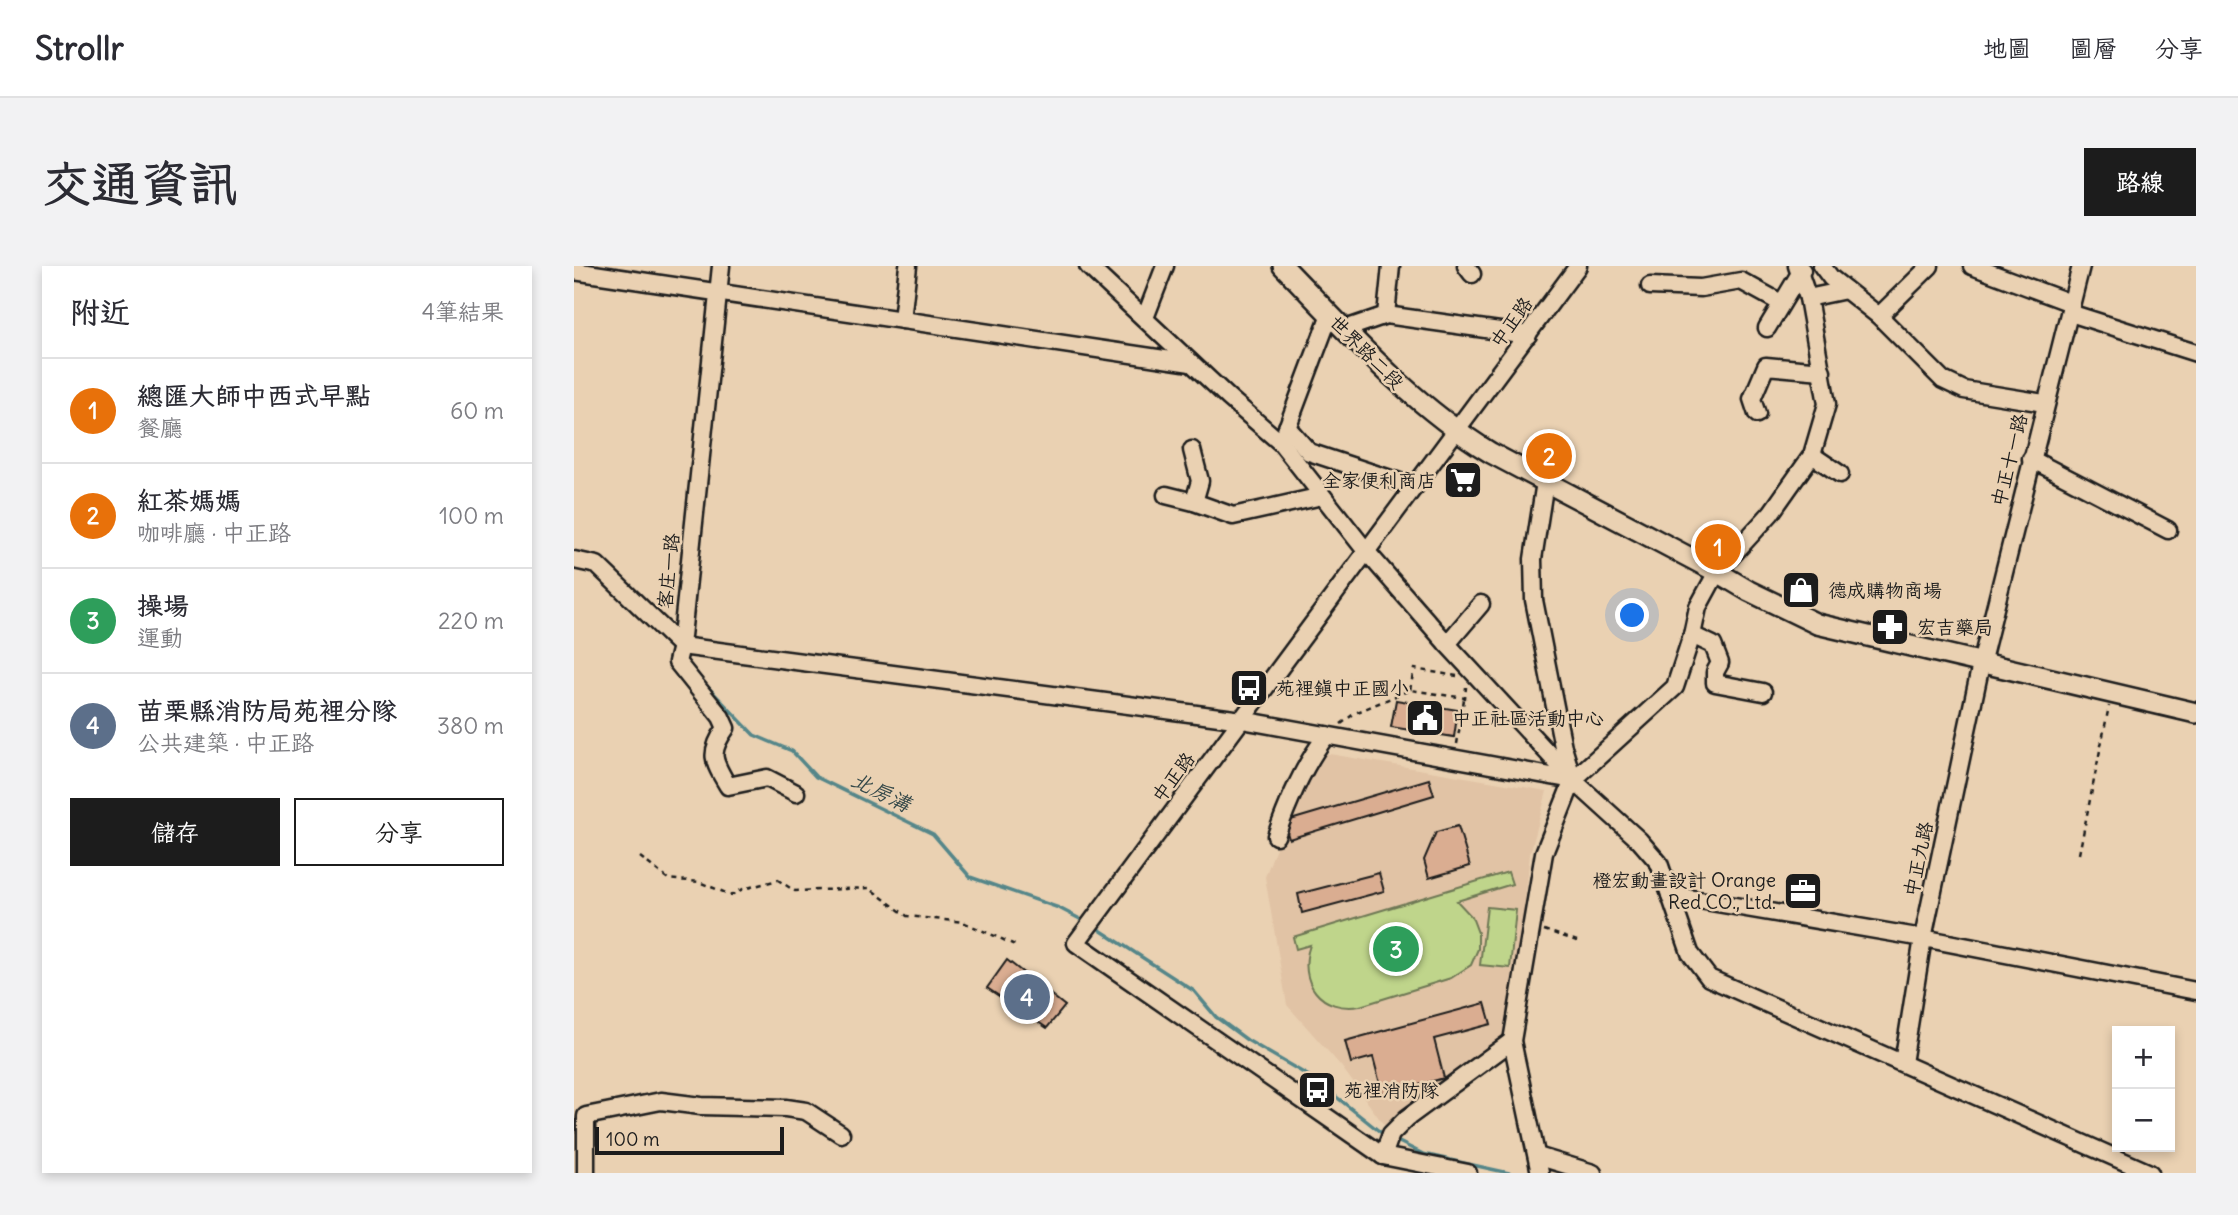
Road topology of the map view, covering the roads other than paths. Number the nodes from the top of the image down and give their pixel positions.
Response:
1 (721, 266) edge
2 (908, 266) edge
3 (1088, 266) edge
4 (1165, 266) edge
5 (1283, 266) edge
6 (1391, 266) edge
7 (1578, 266) edge
8 (1822, 266) edge
9 (1930, 266) edge
10 (1972, 266) edge
11 (2081, 266) edge
12 (1800, 269) edge
13 (574, 271) edge
14 (1650, 286) dead end
15 (1846, 290) junction
16 (718, 292) junction
17 (1808, 298) junction
18 (1782, 303) junction
19 (2071, 308) junction
20 (1330, 314) junction
21 (1386, 315) junction
22 (1879, 316) junction
23 (1145, 318) junction
24 (902, 320) junction
25 (1767, 328) dead end
26 (1345, 330) junction
27 (1528, 335) junction
28 (2196, 353) edge
29 (1191, 363) junction
30 (1822, 371) junction
31 (2045, 403) junction
32 (1757, 414) dead end
33 (1456, 432) junction
34 (1284, 435) junction
35 (1192, 450) dead end
36 (1812, 455) junction
37 (2031, 459) junction
38 (1840, 474) dead end
39 (1545, 482) junction
40 (1415, 487) junction
41 (1166, 495) dead end
42 (1322, 496) junction
43 (1194, 502) junction
44 (2168, 530) dead end
45 (1366, 551) junction
46 (574, 560) edge
47 (1717, 572) junction
48 (1481, 604) dead end
49 (1692, 635) junction
50 (1447, 644) junction
51 (681, 646) junction
52 (1981, 664) junction
53 (1763, 692) dead end
54 (2196, 713) edge
55 (1242, 720) junction
56 (1327, 736) junction
57 (1573, 780) junction
58 (796, 793) dead end
59 (1276, 836) dead end
60 (1670, 895) junction
61 (1923, 938) junction
62 (2196, 991) edge
63 (1512, 1041) junction
64 (1903, 1063) junction
65 (841, 1134) dead end
66 (1383, 1156) junction
67 (1537, 1156) junction
68 (586, 1173) edge
69 (1468, 1173) edge
70 (1540, 1173) edge
71 (1593, 1173) edge
72 (2150, 1173) edge

1 - 16 street, 客庄一路
2 - 24 street
3 - 23 street
4 - 23 street
5 - 20 main road, 世界路二段
6 - 21 street
7 - 27 street, 中正路
8 - 15 street
9 - 22 street
10 - 19 street
11 - 19 street, 中正十一路
12 - 17 street
12 - 18 street
13 - 16 street
14 - 18 street
15 - 17 street
15 - 22 street
16 - 24 street
16 - 51 street, 客庄一路
17 - 30 street
18 - 25 street
19 - 28 street
19 - 31 street, 中正十一路
20 - 26 main road, 世界路二段
20 - 34 street
21 - 26 street
21 - 27 street
22 - 31 street
23 - 29 street
24 - 29 street
26 - 33 main road, 世界路二段
27 - 33 street, 中正路
29 - 34 street
30 - 32 street
30 - 36 street
31 - 37 street, 中正十一路
33 - 39 main road, 世界路二段
33 - 40 street, 中正路
34 - 40 street
34 - 42 street
35 - 43 street
36 - 38 street
36 - 47 street
37 - 44 street
37 - 52 street, 中正十一路
39 - 47 main road, 世界路二段
39 - 57 street
40 - 45 street, 中正路
41 - 43 street
42 - 43 street
42 - 45 street
45 - 50 street
45 - 55 street, 中正路
46 - 51 street
47 - 49 street
47 - 52 main road, 世界路二段
48 - 50 street
49 - 53 street
49 - 57 street
50 - 57 street
51 - 55 street
51 - 58 street, 客庄一路
52 - 54 main road, 世界路二段
52 - 61 street, 中正九路
55 - 56 street
55 - 66 street, 中正路
56 - 57 street
56 - 59 street
57 - 60 street
57 - 63 street
60 - 61 street
60 - 64 street
61 - 62 street
61 - 64 street, 中正九路
63 - 66 street
63 - 67 street
64 - 72 street
65 - 68 street
66 - 69 street, 中正路
67 - 70 street
67 - 71 street

